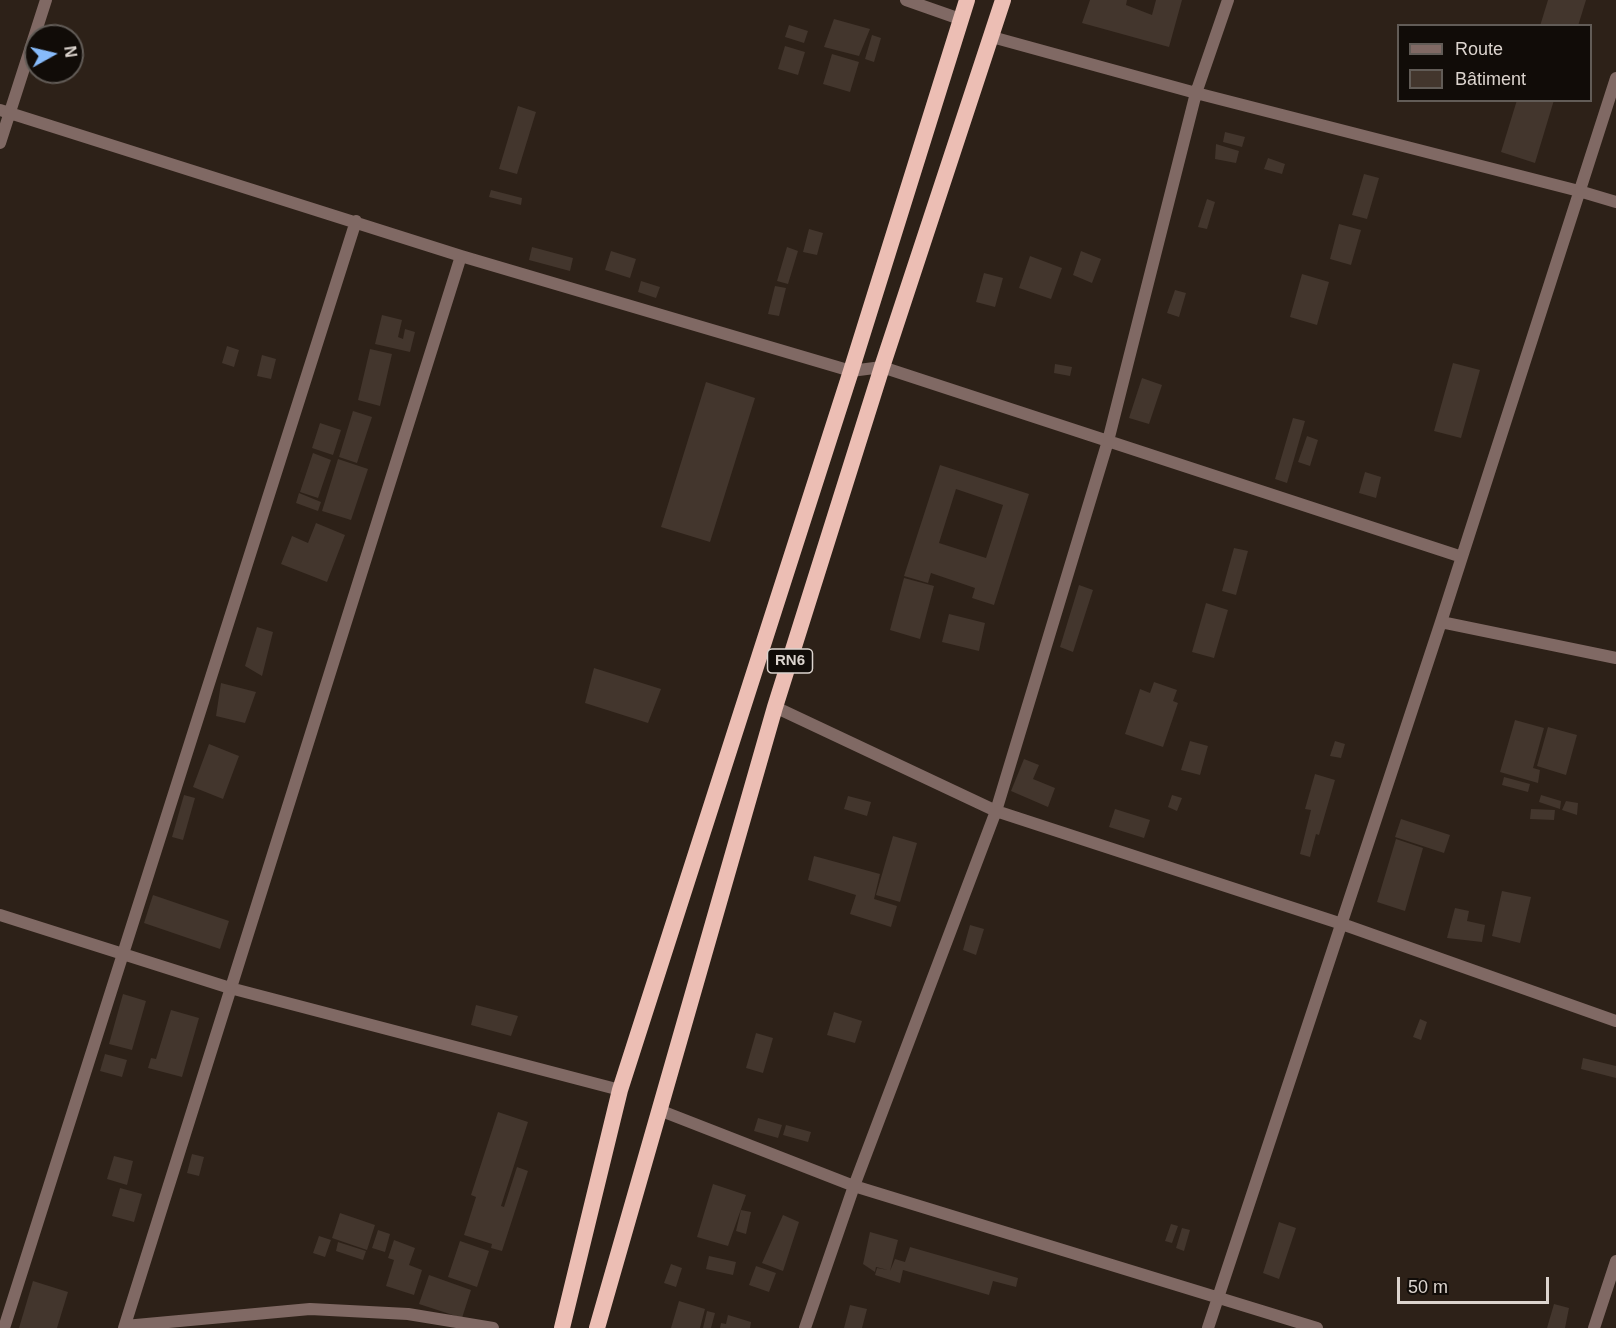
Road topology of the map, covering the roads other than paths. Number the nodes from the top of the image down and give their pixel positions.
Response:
1 (46, 0) edge
2 (906, 0) edge
3 (967, 0) edge
4 (1003, 0) edge
5 (1228, 0) edge
6 (960, 20) junction
7 (992, 37) junction
8 (1616, 78) edge
9 (1196, 93) junction
10 (5, 112) edge
11 (0, 143) edge
12 (1579, 190) junction
13 (1616, 202) edge
14 (356, 221) junction
15 (461, 255) junction
16 (882, 367) junction
17 (851, 371) junction
18 (1108, 441) junction
19 (1462, 558) junction
20 (1441, 622) junction
21 (1616, 658) edge
22 (776, 707) junction
23 (996, 811) junction
24 (0, 915) edge
25 (1342, 924) junction
26 (122, 954) junction
27 (230, 988) junction
28 (1616, 1021) edge
29 (620, 1090) junction
30 (659, 1110) junction
31 (854, 1186) junction
32 (1616, 1261) edge
33 (1220, 1297) junction
34 (124, 1327) edge
35 (4, 1328) edge
36 (493, 1328) edge
37 (562, 1328) edge
38 (597, 1328) edge
39 (805, 1328) edge
40 (1208, 1328) edge
41 (1317, 1328) edge
42 (1594, 1328) edge

1 - 10 street
2 - 6 street
3 - 6 highway, RN6
4 - 7 highway, RN6
5 - 9 street
6 - 17 highway, RN6
7 - 9 street
7 - 16 highway, RN6
8 - 12 street
9 - 12 street
9 - 18 street
10 - 11 street
10 - 14 street
12 - 13 street
12 - 19 street
14 - 15 street
14 - 26 street
15 - 17 street
15 - 27 street
16 - 17 street
16 - 18 street
16 - 22 highway, RN6
17 - 29 highway, RN6
18 - 19 street
18 - 23 street
19 - 20 street
20 - 21 street
20 - 25 street
22 - 23 street
22 - 30 highway, RN6
23 - 25 street
23 - 31 street
24 - 26 street
25 - 28 street
25 - 33 street
26 - 27 street
26 - 35 street
27 - 29 street
27 - 34 street
29 - 37 highway, RN6
30 - 31 street
30 - 38 highway, RN6
31 - 33 street
31 - 39 street
32 - 42 street
33 - 40 street
33 - 41 street
34 - 36 street

